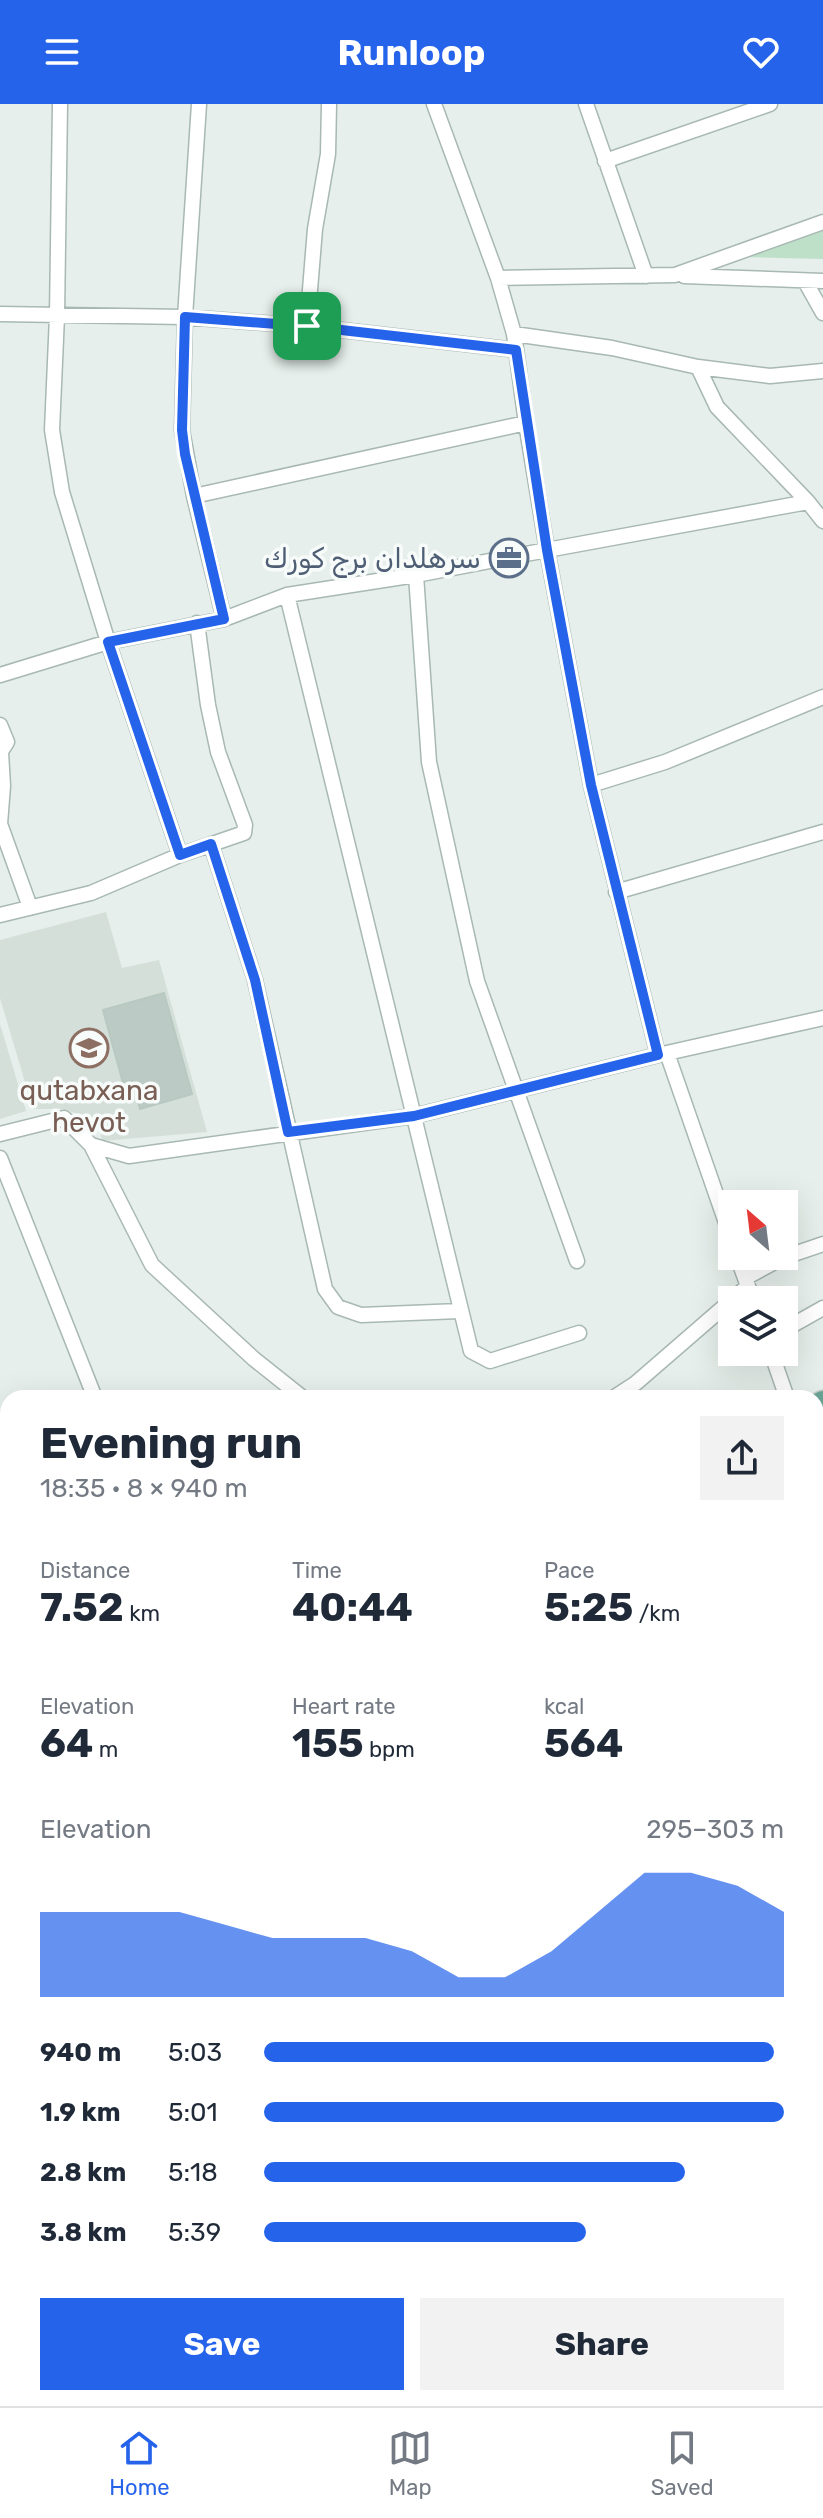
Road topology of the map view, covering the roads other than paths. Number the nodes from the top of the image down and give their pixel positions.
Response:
1 (60, 104) edge
2 (199, 104) edge
3 (329, 104) edge
4 (434, 104) edge
5 (586, 104) edge
6 (770, 104) edge
7 (605, 161) junction
8 (823, 222) edge
9 (675, 275) junction
10 (646, 276) junction
11 (498, 278) junction
12 (805, 281) junction
13 (823, 281) edge
14 (823, 313) edge
15 (0, 314) edge
16 (57, 316) junction
17 (185, 317) junction
18 (307, 326) junction
19 (514, 334) junction
20 (516, 350) junction
21 (698, 367) junction
22 (823, 371) edge
23 (526, 423) junction
24 (194, 496) junction
25 (808, 502) junction
26 (823, 521) edge
27 (547, 550) junction
28 (416, 575) junction
29 (287, 595) junction
30 (224, 619) junction
31 (197, 623) junction
32 (108, 642) junction
33 (0, 675) edge
34 (823, 697) edge
35 (0, 725) edge
36 (0, 753) edge
37 (591, 785) junction
38 (823, 832) edge
39 (211, 844) junction
40 (180, 855) junction
41 (616, 892) junction
42 (30, 907) junction
43 (0, 915) edge
44 (823, 1018) edge
45 (662, 1054) junction
46 (516, 1092) junction
47 (414, 1116) junction
48 (288, 1132) junction
49 (0, 1134) edge
50 (91, 1145) junction
51 (0, 1158) edge
52 (718, 1203) edge
53 (823, 1244) edge
54 (577, 1261) dead end
55 (751, 1286) edge
56 (823, 1308) edge
57 (459, 1311) junction
58 (718, 1314) edge
59 (798, 1322) edge
60 (579, 1333) dead end
61 (776, 1366) edge
62 (92, 1390) edge
63 (293, 1390) edge
64 (625, 1390) edge
65 (784, 1390) edge

1 - 16 street
2 - 17 street
3 - 18 street
4 - 11 street
5 - 7 street
6 - 7 street
7 - 10 street
8 - 9 street
9 - 10 street
9 - 12 street
10 - 11 street
11 - 19 street
12 - 13 street
12 - 14 street
15 - 16 street
16 - 17 street
16 - 32 street
17 - 18 street
17 - 24 street
18 - 20 street
19 - 20 street
19 - 21 street
20 - 23 street
21 - 22 street
21 - 25 street
23 - 24 street
23 - 27 street
24 - 30 street
25 - 26 street
25 - 27 street
27 - 28 street
27 - 37 street
28 - 29 street
28 - 46 street
29 - 30 street
29 - 47 street
30 - 31 street
31 - 32 street
31 - 39 street
32 - 33 street
32 - 40 street
34 - 37 street
35 - 36 street
36 - 42 street
37 - 41 street
38 - 41 street
39 - 40 street
39 - 48 street
40 - 42 street
41 - 45 street
42 - 43 street
44 - 45 street
45 - 46 street
45 - 52 street
46 - 47 street
46 - 54 street
47 - 48 street
47 - 57 street
48 - 50 street
48 - 57 street
49 - 50 street
50 - 63 street
51 - 62 street
53 - 55 street
56 - 59 street
57 - 60 street
58 - 64 street
61 - 65 street

